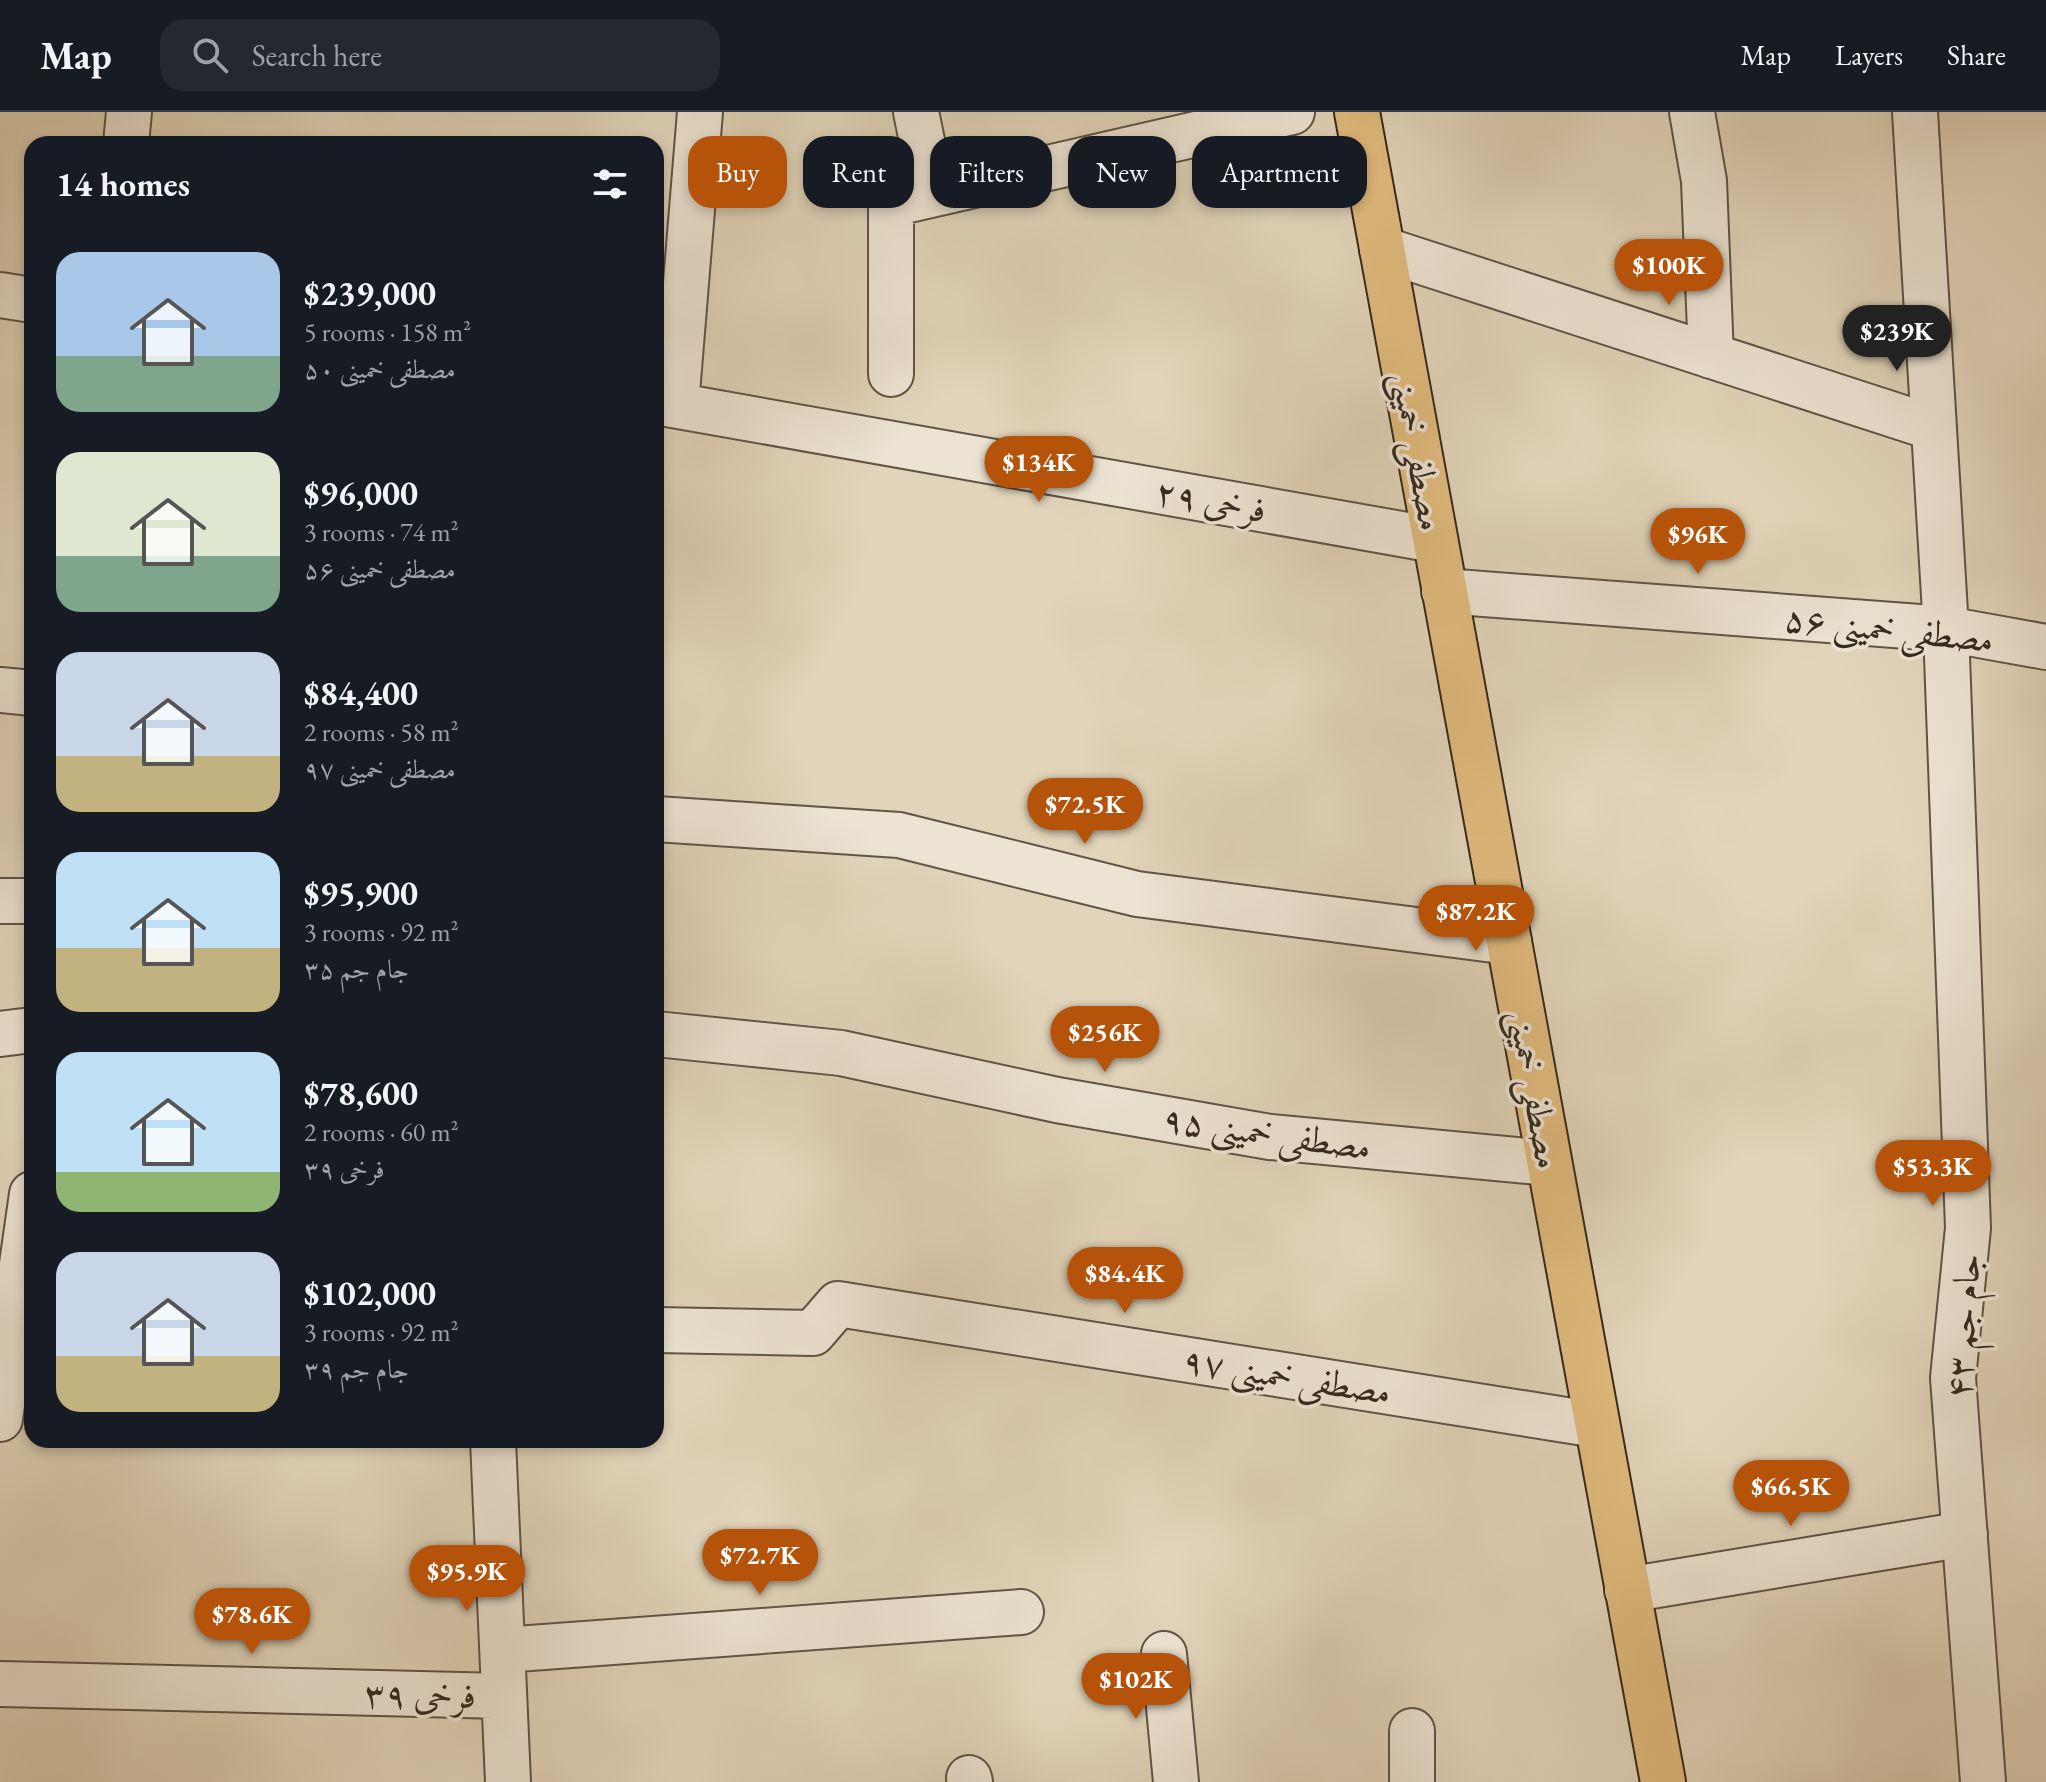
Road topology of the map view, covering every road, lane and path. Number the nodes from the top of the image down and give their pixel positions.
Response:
1 (129, 112) edge
2 (700, 112) edge
3 (916, 112) edge
4 (1292, 112) edge
5 (1357, 112) edge
6 (1692, 112) edge
7 (1915, 112) edge
8 (1126, 130) edge
9 (127, 136) edge
10 (1052, 155) edge
11 (930, 180) edge
12 (930, 195) edge
13 (1382, 249) junction
14 (0, 295) edge
15 (24, 299) edge
16 (1711, 356) junction
17 (891, 374) dead end
18 (666, 404) edge
19 (1934, 428) junction
20 (1435, 540) junction
21 (1444, 591) junction
22 (1946, 629) junction
23 (2046, 647) edge
24 (0, 690) edge
25 (24, 692) edge
26 (664, 820) edge
27 (0, 901) edge
28 (24, 901) edge
29 (1509, 942) junction
30 (24, 1031) edge
31 (0, 1034) edge
32 (664, 1035) edge
33 (1549, 1163) junction
34 (24, 1246) edge
35 (664, 1330) edge
36 (1, 1396) edge
37 (1597, 1425) junction
38 (493, 1448) edge
39 (1965, 1534) junction
40 (1627, 1590) junction
41 (1021, 1612) dead end
42 (503, 1650) junction
43 (1164, 1654) dead end
44 (0, 1684) edge
45 (503, 1696) junction
46 (1412, 1731) dead end
47 (508, 1782) edge
48 (1176, 1782) edge
49 (1412, 1782) edge
50 (1663, 1782) edge
51 (1983, 1782) edge

1 - 9 street
2 - 18 street
3 - 11 street
4 - 8 street
5 - 13 main road, مصطفی خمینی
6 - 16 street
7 - 19 street, جام جم ۴۳
8 - 10 street
12 - 17 street
13 - 16 street
13 - 20 main road, مصطفی خمینی
14 - 15 street
16 - 19 street
18 - 20 street, فرخی ۲۹
19 - 22 street, جام جم ۴۳
20 - 21 main road, مصطفی خمینی
21 - 22 street, مصطفی خمینی ۵۶
21 - 29 main road, مصطفی خمینی
22 - 23 street, مصطفی خمینی ۵۶
22 - 39 street, جام جم ۴۳
24 - 25 street
26 - 29 street
27 - 28 street
29 - 33 main road, مصطفی خمینی
30 - 31 street
32 - 33 street, مصطفی خمینی ۹۵
33 - 37 main road, مصطفی خمینی
34 - 36 street
35 - 37 street, مصطفی خمینی ۹۷
37 - 40 main road, مصطفی خمینی
38 - 42 street
39 - 40 street
39 - 51 street, جام جم ۴۳
40 - 50 main road, مصطفی خمینی
41 - 42 street
42 - 45 street
43 - 48 street
44 - 45 street, فرخی ۳۹
45 - 47 street
46 - 49 street

